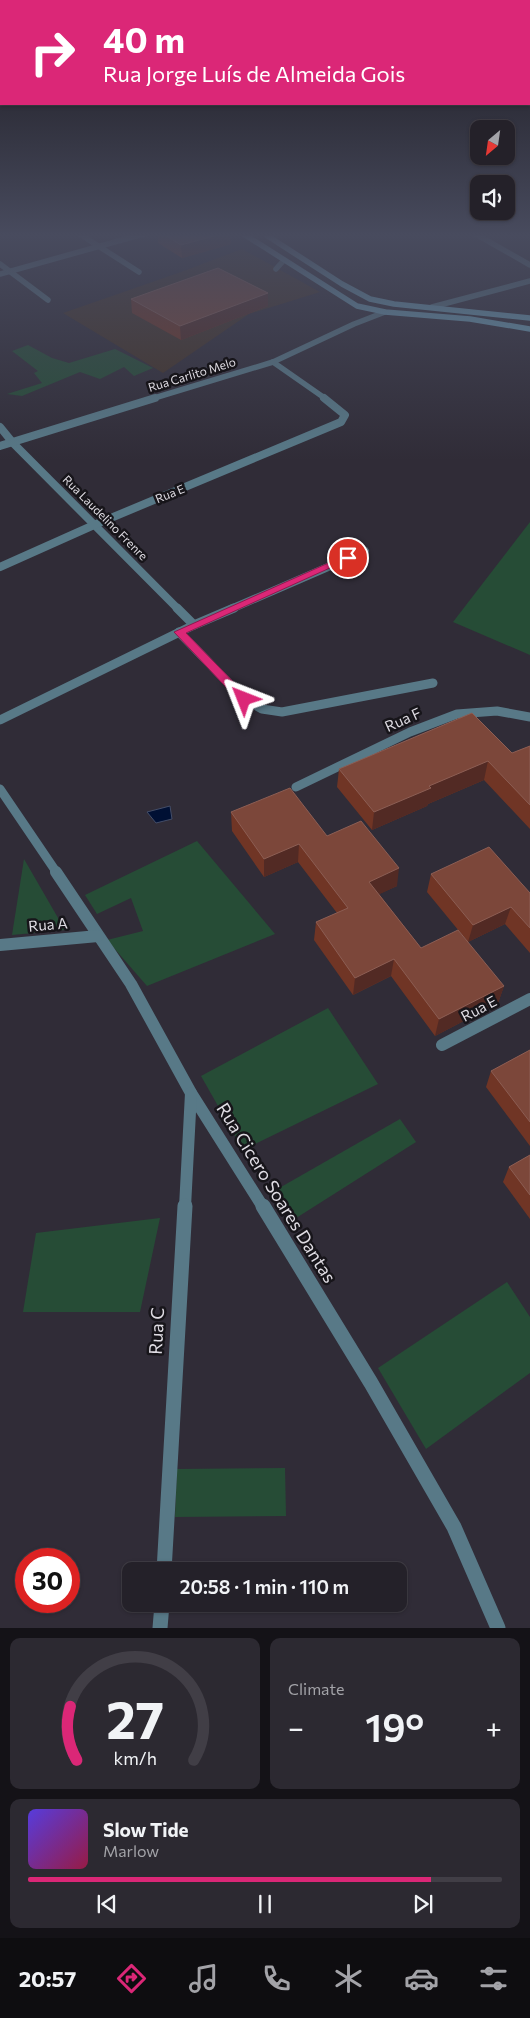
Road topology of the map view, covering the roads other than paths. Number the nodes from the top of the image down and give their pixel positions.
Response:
1 (372, 309) edge
2 (450, 309) edge
3 (385, 312) junction
4 (530, 318) edge
5 (530, 329) edge
6 (272, 362) junction
7 (0, 427) edge
8 (13, 443) junction
9 (0, 446) edge
10 (94, 525) junction
11 (365, 551) dead end
12 (0, 567) edge
13 (194, 625) junction
14 (179, 632) junction
15 (434, 683) dead end
16 (530, 717) edge
17 (0, 720) edge
18 (296, 787) dead end
19 (0, 789) edge
20 (98, 936) junction
21 (0, 945) edge
22 (530, 999) edge
23 (442, 1045) dead end
24 (191, 1093) junction
25 (165, 1562) edge
26 (161, 1612) edge
27 (160, 1628) edge
28 (498, 1628) edge

1 - 3 main road
2 - 4 main road
3 - 5 main road
3 - 6 street, Rua Carlito Melo
6 - 8 street, Rua Carlito Melo
6 - 10 street, Rua E
7 - 8 street, Rua Laudelino Frenre
8 - 9 street, Rua Carlito Melo
8 - 10 street, Rua Laudelino Frenre
10 - 12 street, Rua E
10 - 13 street, Rua Laudelino Frenre
11 - 13 street
13 - 14 street
14 - 15 street
14 - 17 street
16 - 18 street, Rua F
19 - 20 street, Rua Cicero Soares Dantas
20 - 21 street, Rua A
20 - 24 street, Rua Cicero Soares Dantas
22 - 23 street, Rua E
24 - 25 street, Rua C
24 - 28 street, Rua Cicero Soares Dantas
26 - 27 street

